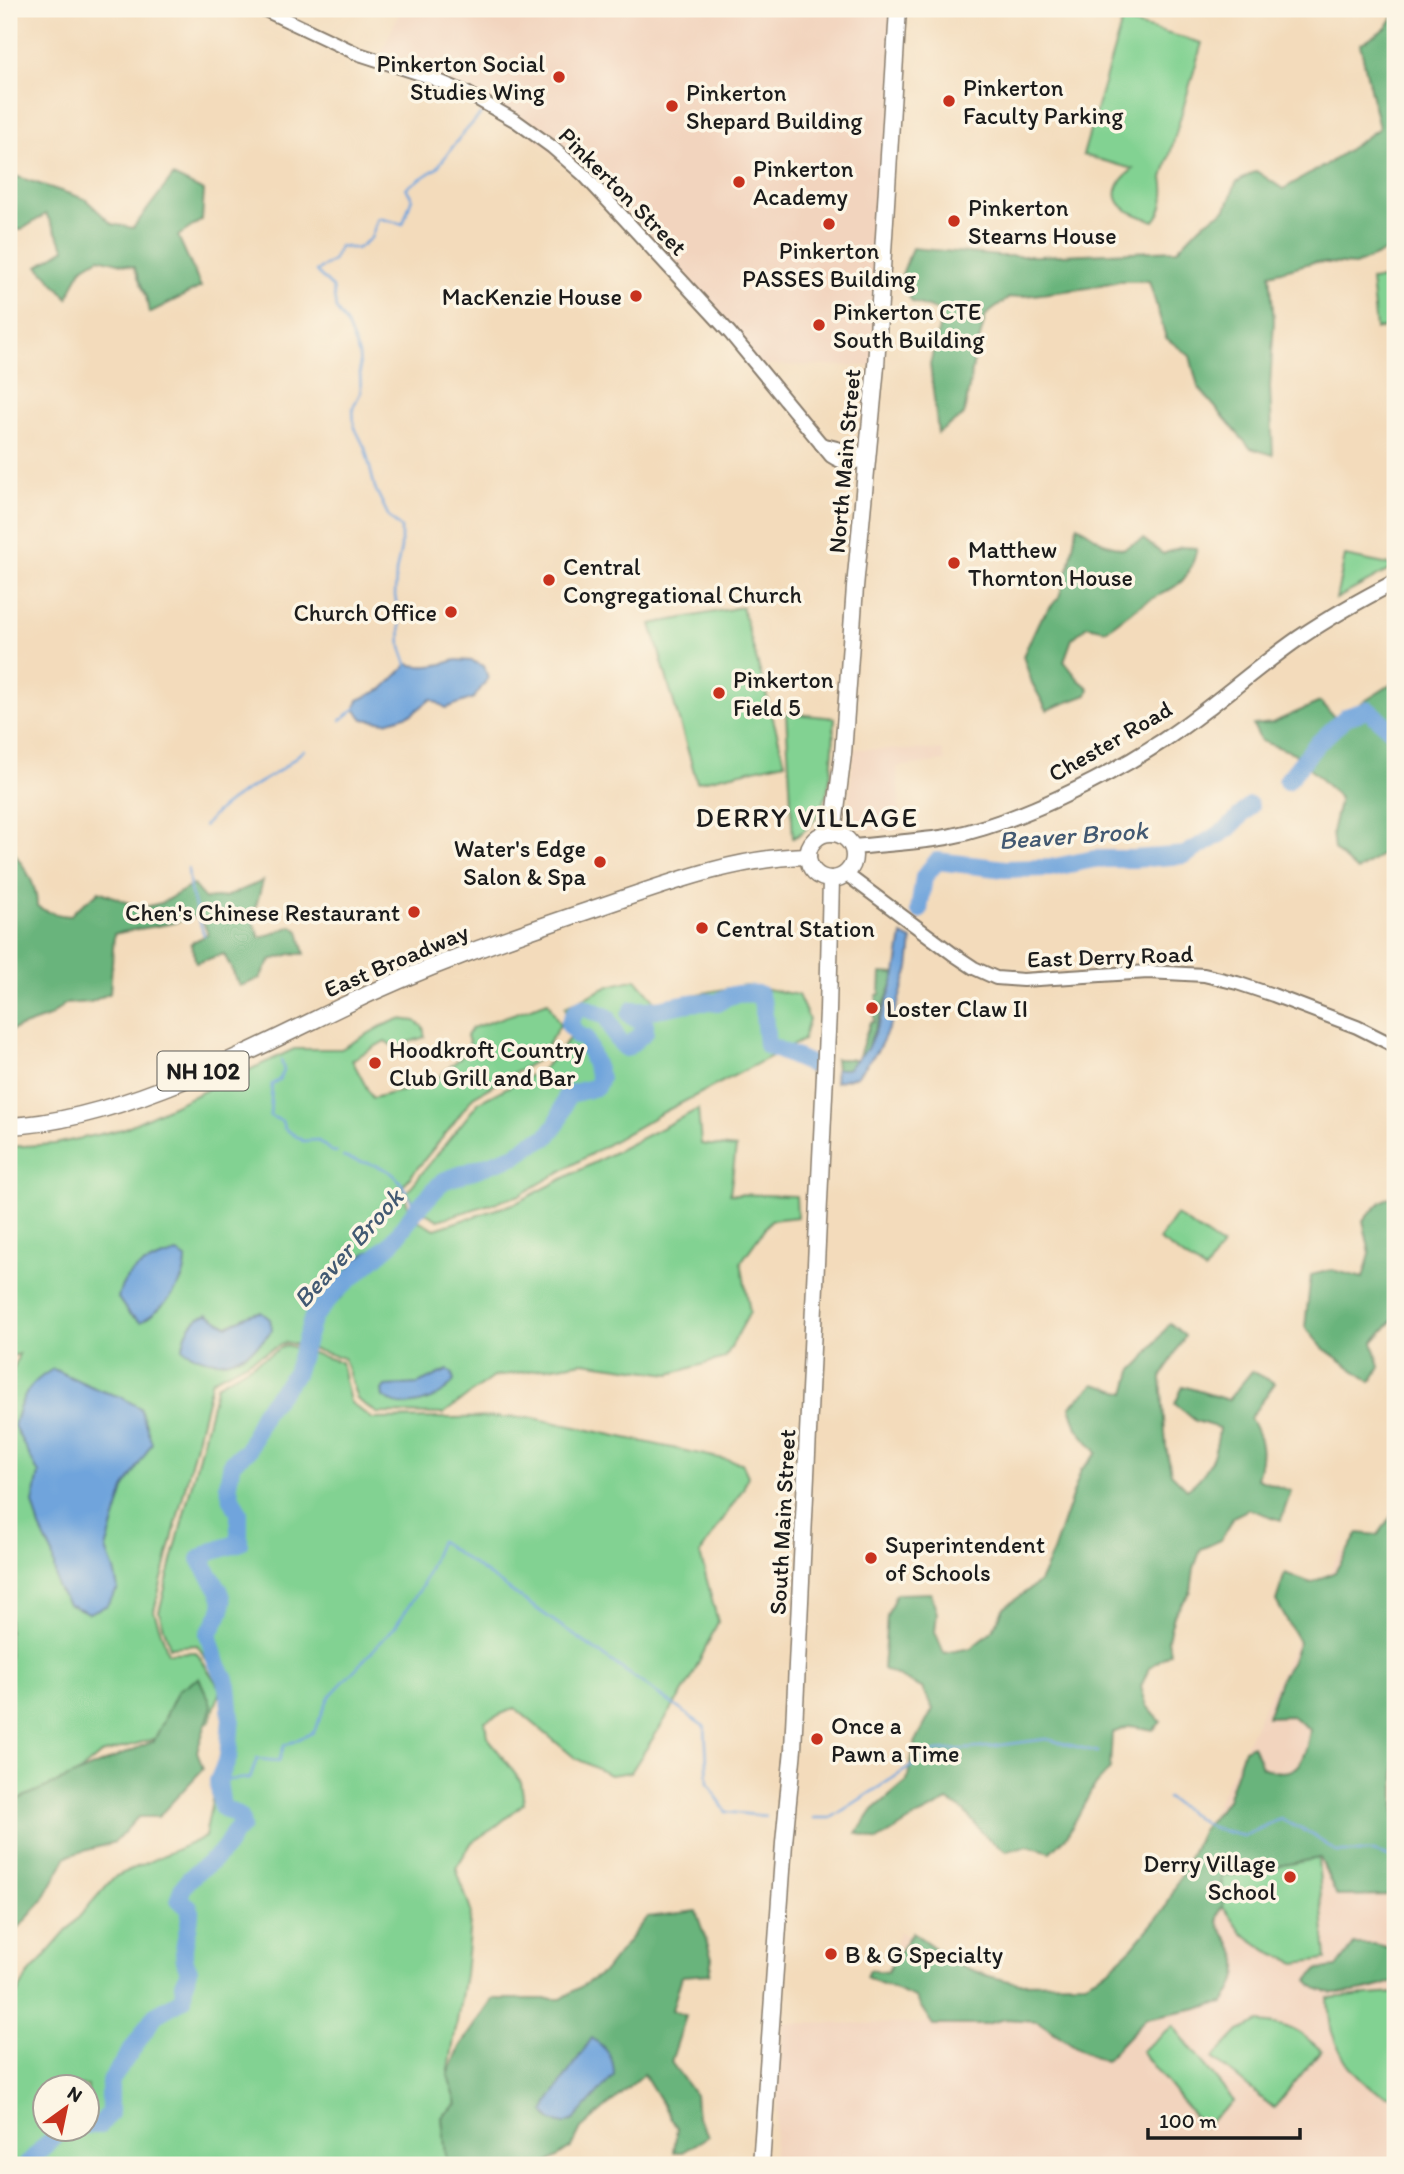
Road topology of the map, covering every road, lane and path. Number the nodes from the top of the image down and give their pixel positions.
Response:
1 (263, 9) edge
2 (898, 9) edge
3 (868, 456) junction
4 (1395, 582) edge
5 (833, 833) junction
6 (852, 847) junction
7 (808, 856) junction
8 (839, 877) junction
9 (1395, 1046) edge
10 (9, 1126) edge
11 (761, 2165) edge

1 - 3 street, Pinkerton Street
2 - 3 main road, North Main Street
3 - 5 main road, North Main Street
4 - 6 main road, Chester Road
5 - 6 main road
5 - 7 main road
6 - 8 main road
7 - 8 main road
7 - 10 main road, East Broadway / NH 102
8 - 9 street, East Derry Road
8 - 11 main road, South Main Street

